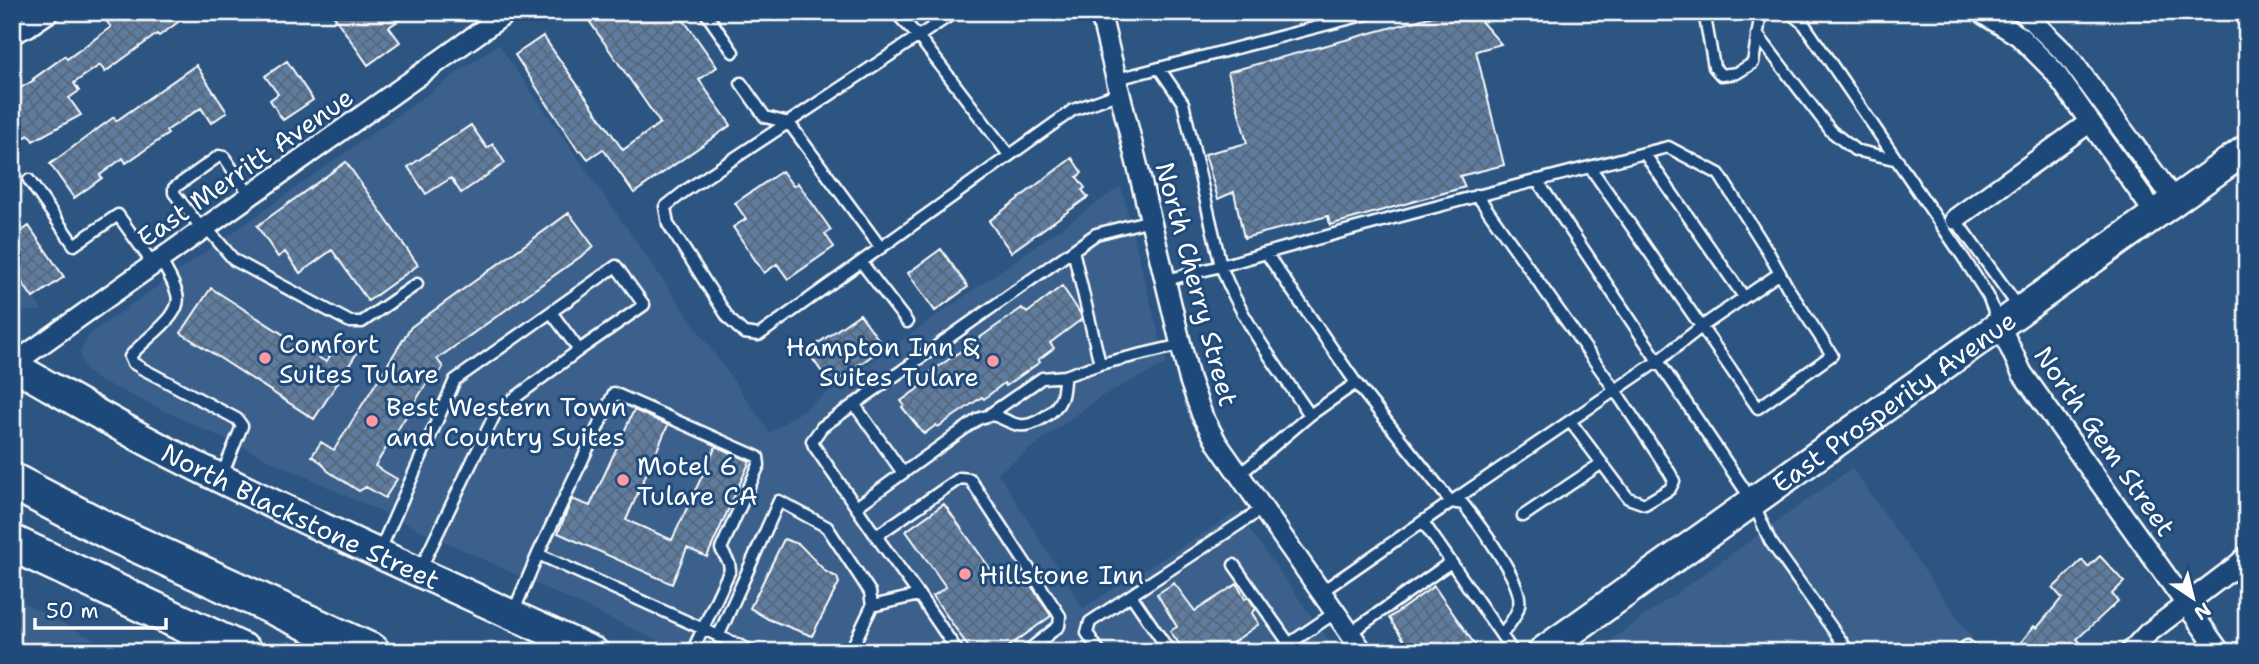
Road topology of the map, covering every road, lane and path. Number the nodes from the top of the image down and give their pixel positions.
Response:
1 (49, 12) edge
2 (508, 12) edge
3 (705, 12) edge
4 (895, 12) edge
5 (954, 12) edge
6 (1375, 12) edge
7 (1704, 12) edge
8 (1761, 12) edge
9 (1790, 12) edge
10 (1980, 12) edge
11 (2023, 12) edge
12 (1102, 13) edge
13 (484, 19) edge
14 (12, 34) edge
15 (1757, 34) junction
16 (918, 36) junction
17 (733, 52) dead end
18 (1159, 68) junction
19 (741, 83) dead end
20 (1118, 86) junction
21 (789, 122) junction
22 (2090, 122) junction
23 (2247, 149) edge
24 (1644, 153) junction
25 (1009, 156) junction
26 (1898, 160) junction
27 (1590, 167) junction
28 (29, 180) dead end
29 (1537, 180) junction
30 (250, 195) junction
31 (1477, 195) junction
32 (2165, 208) junction
33 (1955, 219) joint
34 (1151, 220) junction
35 (204, 228) junction
36 (881, 248) junction
37 (1073, 250) junction
38 (1266, 253) junction
39 (157, 262) junction
40 (861, 262) junction
41 (1221, 266) junction
42 (1780, 273) junction
43 (1166, 280) junction
44 (417, 284) dead end
45 (1744, 298) junction
46 (551, 312) junction
47 (2010, 318) junction
48 (907, 322) dead end
49 (1702, 327) junction
50 (1181, 345) junction
51 (579, 351) junction
52 (1658, 361) junction
53 (1100, 364) junction
54 (12, 365) edge
55 (1065, 376) junction
56 (1356, 383) junction
57 (1615, 390) junction
58 (854, 404) junction
59 (990, 414) junction
60 (1310, 415) junction
61 (1570, 421) junction
62 (1602, 463) junction
63 (903, 473) junction
64 (1238, 475) junction
65 (221, 479) junction
66 (12, 481) edge
67 (1451, 502) junction
68 (1753, 502) junction
69 (856, 507) junction
70 (1262, 509) junction
71 (1523, 516) dead end
72 (1423, 522) junction
73 (876, 536) junction
74 (12, 543) edge
75 (378, 554) junction
76 (538, 554) junction
77 (2247, 556) edge
78 (12, 561) edge
79 (1451, 562) junction
80 (1234, 565) dead end
81 (419, 572) junction
82 (83, 577) junction
83 (1321, 592) junction
84 (1130, 595) junction
85 (919, 596) junction
86 (2186, 603) junction
87 (872, 606) junction
88 (1336, 612) junction
89 (512, 614) junction
90 (702, 630) junction
91 (1350, 633) junction
92 (1502, 634) junction
93 (718, 637) junction
94 (1292, 648) edge
95 (244, 652) edge
96 (372, 652) edge
97 (594, 652) edge
98 (692, 652) edge
99 (754, 652) edge
100 (850, 652) edge
101 (958, 652) edge
102 (1026, 652) edge
103 (1100, 652) edge
104 (1171, 652) edge
105 (1277, 652) edge
106 (1363, 652) edge
107 (1513, 652) edge
108 (1542, 652) edge
109 (1849, 652) edge
110 (2130, 652) edge
111 (2220, 652) edge

1 - 14 street
2 - 13 street, East Merritt Avenue
3 - 17 lane
4 - 16 lane
5 - 16 lane
6 - 18 lane
7 - 15 lane
8 - 15 lane
9 - 26 lane
10 - 22 street
11 - 32 street
12 - 20 street, North Cherry Street
13 - 30 street, East Merritt Avenue
15 - 26 lane
16 - 21 lane
16 - 25 lane
18 - 20 lane
18 - 41 lane
19 - 21 lane
20 - 25 lane
20 - 34 street, North Cherry Street
21 - 36 lane
21 - 40 lane
22 - 32 street
22 - 33 street
23 - 32 main road, East Prosperity Avenue
24 - 27 lane
24 - 42 lane
24 - 45 lane
25 - 36 lane
26 - 47 lane
27 - 29 lane
27 - 49 lane
28 - 39 lane
29 - 31 lane
29 - 52 lane
30 - 35 street, East Merritt Avenue
30 - 35 lane
31 - 38 lane
31 - 57 lane
32 - 47 main road, East Prosperity Avenue
33 - 47 lane
34 - 37 lane
34 - 43 street, North Cherry Street
35 - 39 street, East Merritt Avenue
35 - 44 lane
36 - 40 lane
37 - 53 lane
37 - 58 lane
38 - 41 lane
38 - 56 lane
39 - 54 street, East Merritt Avenue
39 - 65 lane
40 - 48 lane
41 - 43 lane
41 - 60 lane
42 - 45 lane
42 - 49 lane
43 - 50 street, North Cherry Street
45 - 49 lane
46 - 51 lane
46 - 51 lane
46 - 75 lane
47 - 68 main road, East Prosperity Avenue
47 - 86 street, North Gem Street
49 - 52 lane
50 - 53 lane
50 - 64 street, North Cherry Street
51 - 81 lane
52 - 57 lane
52 - 68 lane
53 - 55 lane
54 - 65 main road, North Blackstone Street
55 - 59 lane
55 - 59 lane
56 - 60 lane
56 - 67 lane
57 - 61 lane
57 - 62 lane
58 - 63 lane
58 - 69 lane
59 - 63 lane
60 - 64 lane
61 - 62 lane
61 - 67 lane
62 - 71 lane
63 - 69 lane
64 - 70 street, North Cherry Street
65 - 75 main road, North Blackstone Street
66 - 96 highway
67 - 72 lane
67 - 92 lane
68 - 108 main road, East Prosperity Avenue
68 - 109 lane
69 - 73 lane
70 - 83 street, North Cherry Street
70 - 84 lane
72 - 79 lane
72 - 83 lane
73 - 85 lane
73 - 102 lane
74 - 82 highway
75 - 81 main road, North Blackstone Street
76 - 89 lane
76 - 90 lane
76 - 90 lane
77 - 86 street
78 - 82 highway
79 - 91 lane
79 - 92 lane
80 - 94 lane
81 - 89 main road, North Blackstone Street
82 - 95 highway
83 - 88 street, North Cherry Street
84 - 103 lane
84 - 104 lane
85 - 87 lane
85 - 101 lane
86 - 110 street
86 - 111 street, North Gem Street
87 - 93 lane
87 - 100 lane
88 - 91 street, North Cherry Street
88 - 94 lane
89 - 97 main road, North Blackstone Street
90 - 93 lane
90 - 98 lane
91 - 106 street, North Cherry Street
92 - 107 lane
93 - 99 lane
94 - 105 lane

